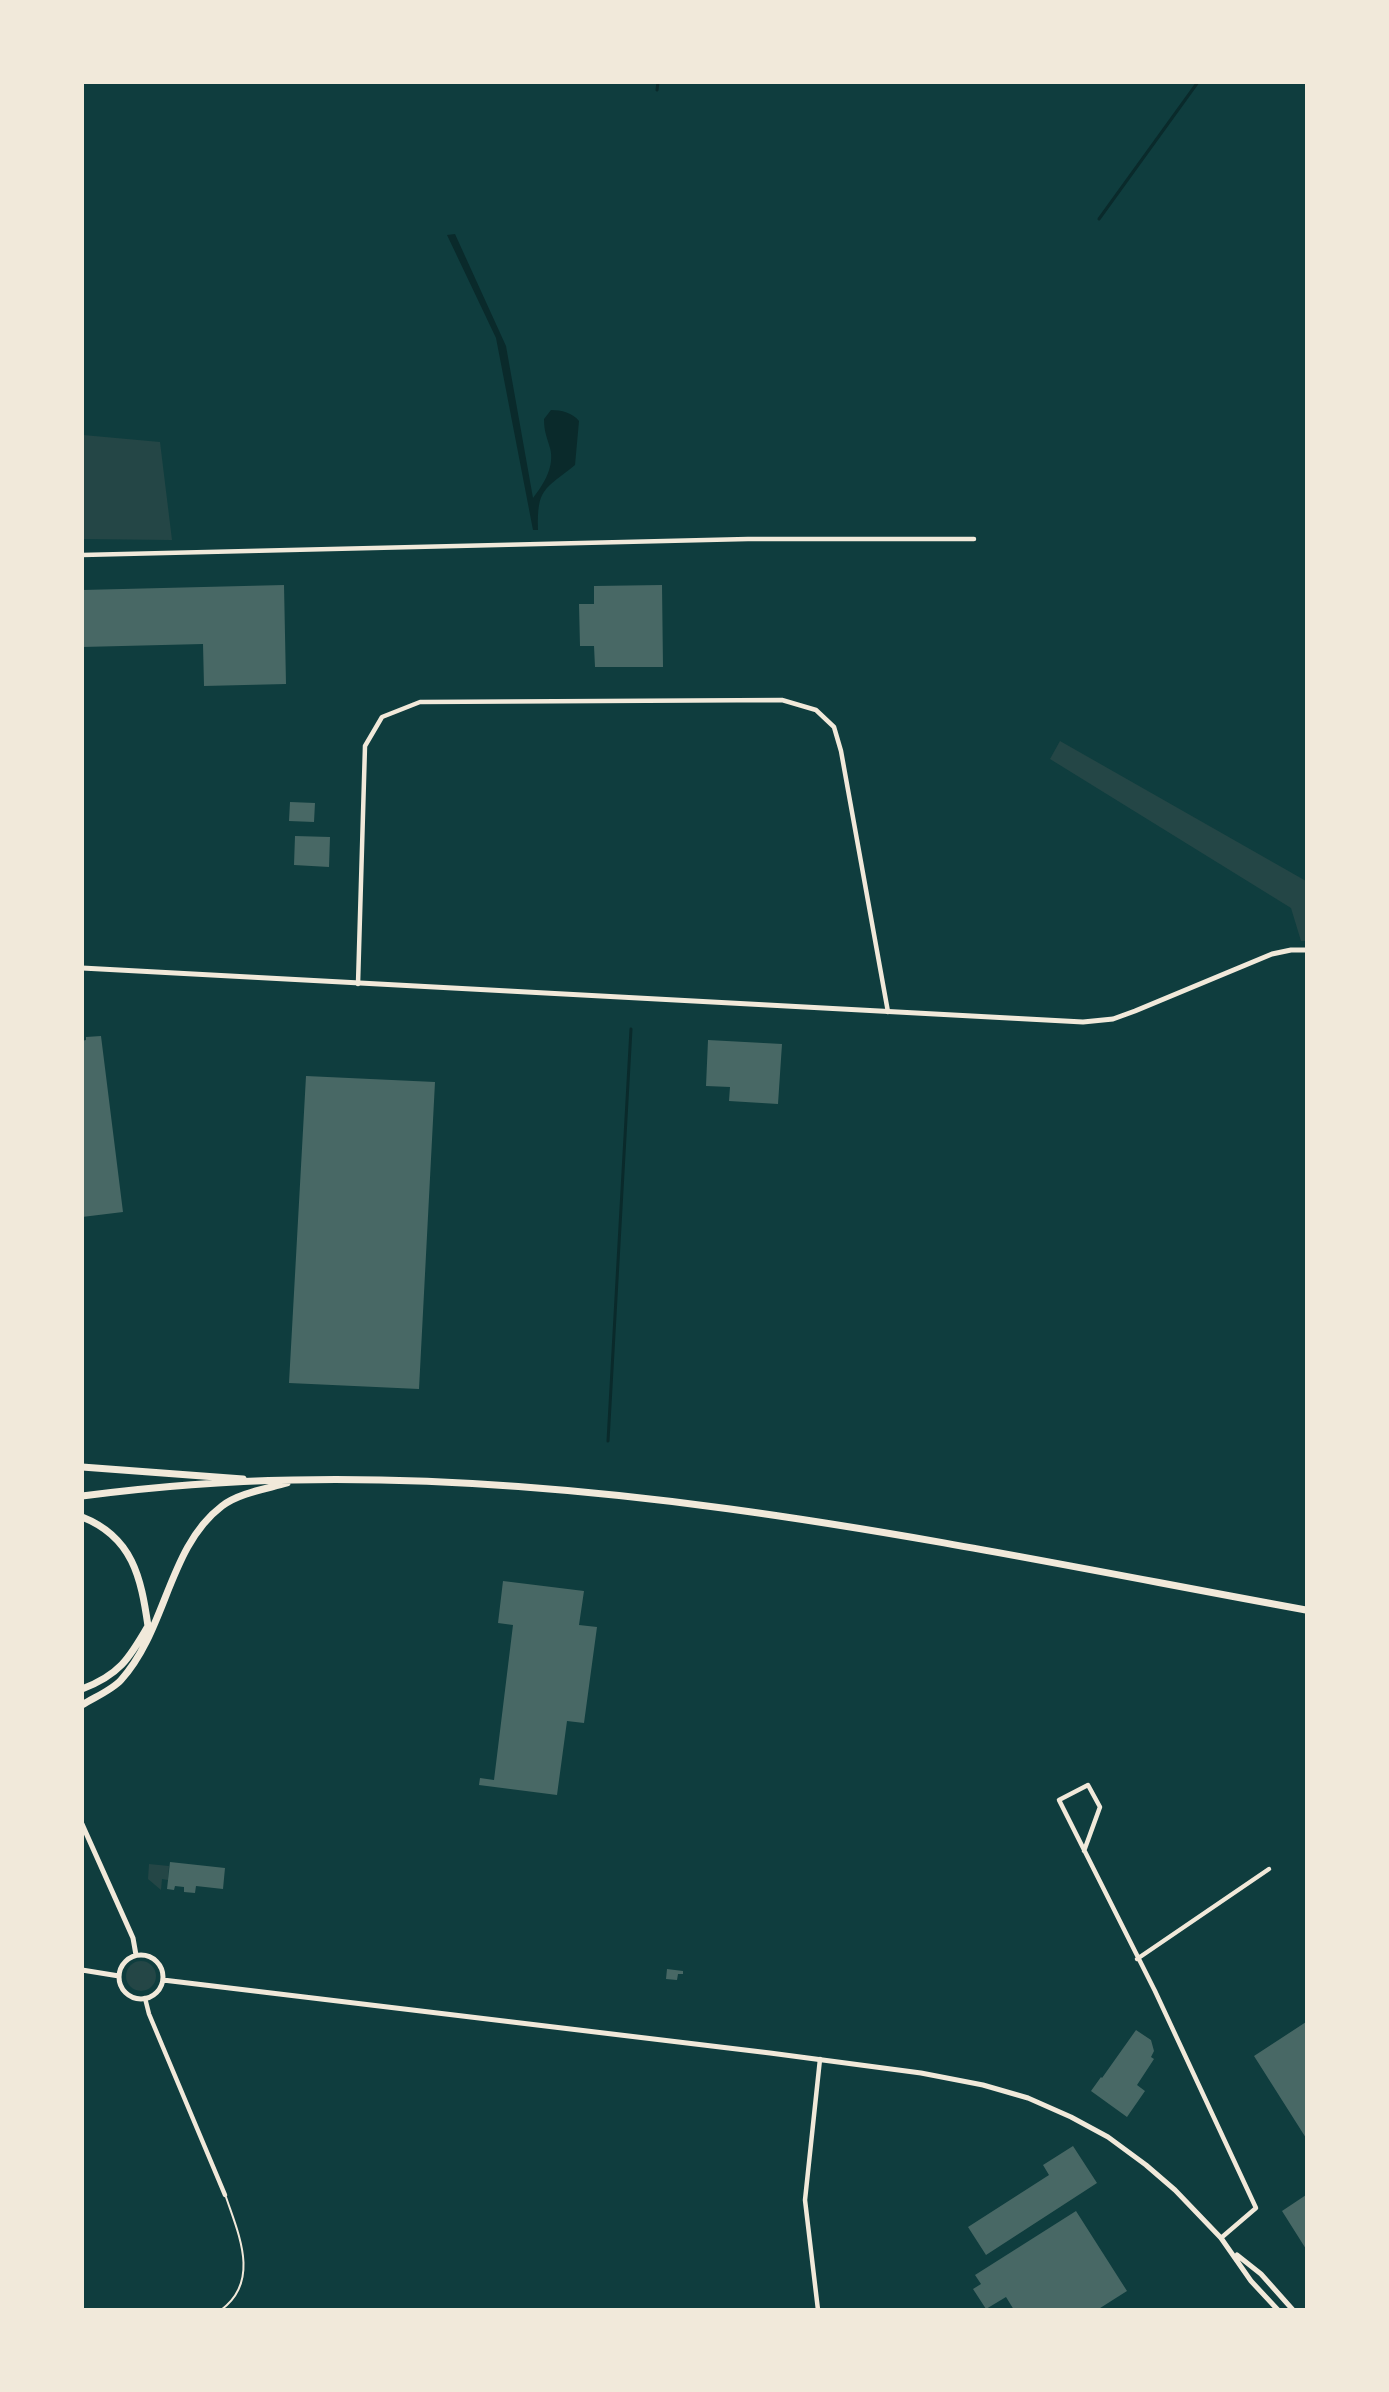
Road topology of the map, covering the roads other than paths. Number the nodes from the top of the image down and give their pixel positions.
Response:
1 (974, 539) dead end
2 (82, 555) edge
3 (1306, 950) edge
4 (82, 968) edge
5 (358, 984) junction
6 (888, 1012) junction
7 (82, 1467) edge
8 (269, 1480) junction
9 (296, 1480) junction
10 (82, 1496) edge
11 (82, 1517) edge
12 (1306, 1610) edge
13 (82, 1689) edge
14 (82, 1705) edge
15 (82, 1824) edge
16 (1084, 1851) junction
17 (1269, 1869) dead end
18 (136, 1955) junction
19 (1137, 1959) junction
20 (82, 1971) edge
21 (119, 1976) junction
22 (162, 1980) junction
23 (145, 1998) junction
24 (820, 2060) junction
25 (225, 2194) joint
26 (1221, 2238) junction
27 (1231, 2250) junction
28 (221, 2310) edge
29 (818, 2310) edge
30 (1278, 2310) edge
31 (1293, 2310) edge

1 - 2 street
3 - 6 street
4 - 5 street
5 - 6 street
5 - 6 street
7 - 8 main road
8 - 9 main road
8 - 10 main road
9 - 12 main road
9 - 14 main road
11 - 13 main road
15 - 18 street
16 - 16 street
16 - 19 street
17 - 19 street
18 - 21 street
18 - 22 street
19 - 26 street
20 - 21 street
21 - 23 street
22 - 23 street
22 - 24 street
23 - 25 street
24 - 26 street
24 - 29 street
25 - 28 lane
26 - 27 street
27 - 30 street
27 - 31 street

